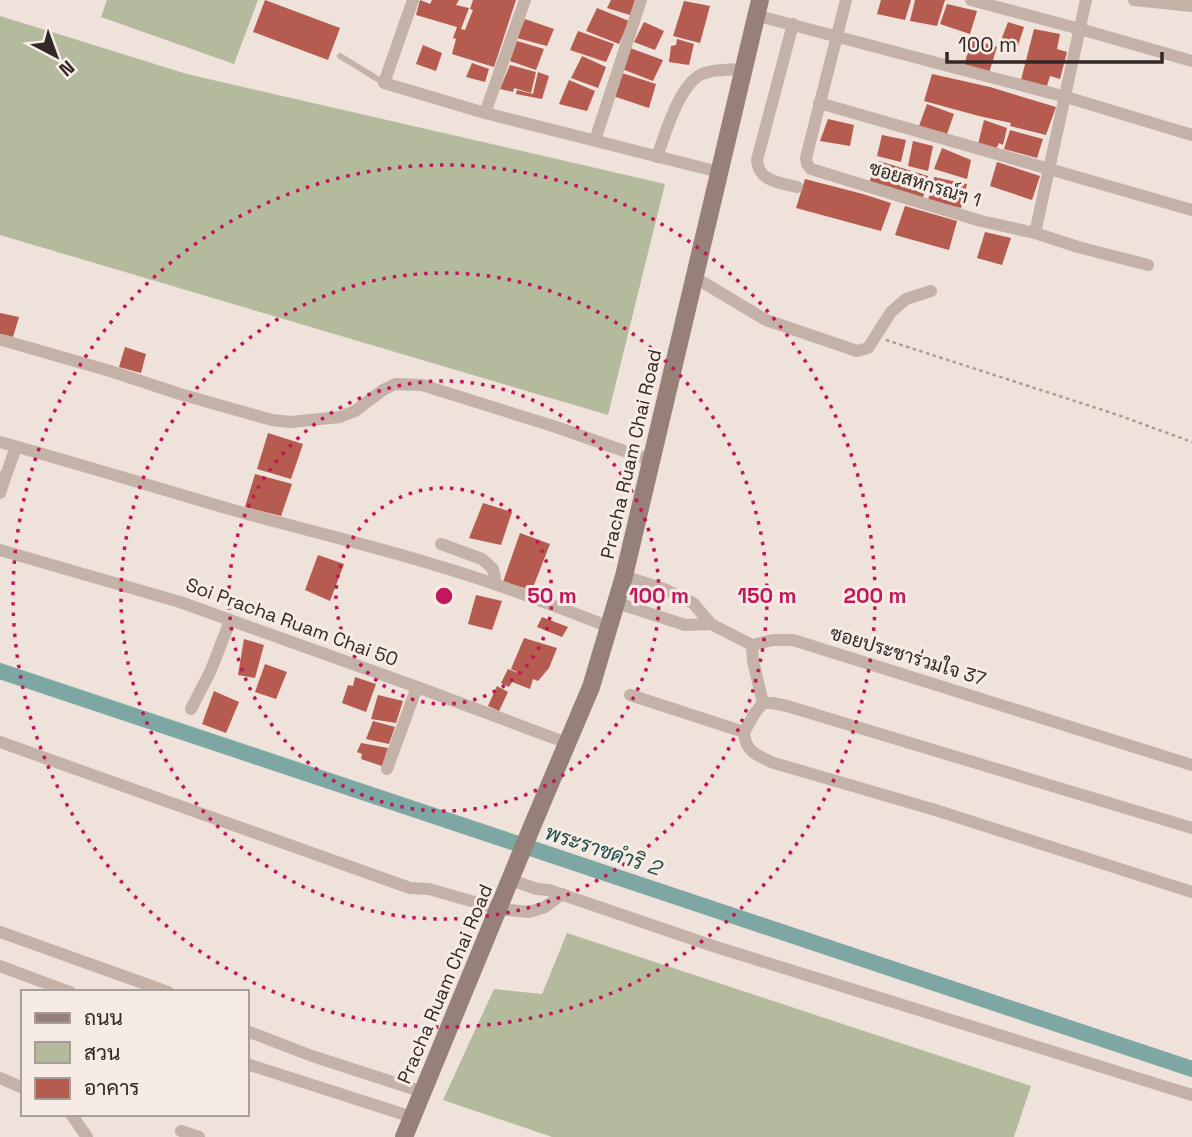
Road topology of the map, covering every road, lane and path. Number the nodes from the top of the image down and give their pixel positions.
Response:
1 (413, 0) edge
2 (525, 0) edge
3 (641, 0) edge
4 (846, 0) edge
5 (971, 0) edge
6 (1086, 0) edge
7 (1134, 0) edge
8 (758, 4) edge
9 (1192, 6) edge
10 (793, 24) junction
11 (1080, 29) junction
12 (836, 35) junction
13 (340, 56) dead end
14 (1192, 61) edge
15 (743, 69) junction
16 (384, 83) junction
17 (1066, 97) junction
18 (819, 103) junction
19 (485, 113) junction
20 (1192, 135) edge
21 (595, 140) junction
22 (657, 157) junction
23 (1049, 169) junction
24 (719, 172) junction
25 (797, 187) dead end
26 (1192, 211) edge
27 (1035, 233) junction
28 (1148, 265) dead end
29 (694, 277) junction
30 (931, 291) dead end
31 (876, 337) junction
32 (2, 340) dead end
33 (1192, 442) edge
34 (0, 443) edge
35 (16, 447) junction
36 (650, 460) junction
37 (3, 478) edge
38 (0, 493) edge
39 (441, 544) dead end
40 (0, 550) edge
41 (624, 576) junction
42 (496, 584) junction
43 (617, 603) junction
44 (230, 621) junction
45 (711, 624) junction
46 (610, 627) junction
47 (752, 645) junction
48 (417, 687) junction
49 (630, 695) dead end
50 (763, 703) junction
51 (191, 709) dead end
52 (744, 732) junction
53 (0, 742) edge
54 (567, 743) junction
55 (1192, 765) edge
56 (387, 769) dead end
57 (1192, 828) edge
58 (513, 874) junction
59 (1192, 892) edge
60 (562, 894) junction
61 (499, 909) junction
62 (0, 932) edge
63 (0, 966) edge
64 (65, 990) edge
65 (162, 990) edge
66 (248, 1031) edge
67 (248, 1063) edge
68 (0, 1078) edge
69 (21, 1087) edge
70 (423, 1092) junction
71 (1192, 1095) edge
72 (72, 1116) edge
73 (412, 1117) junction
74 (181, 1131) dead end
75 (87, 1137) edge
76 (199, 1137) edge
77 (404, 1137) edge

1 - 16 street
2 - 19 street
3 - 21 street
4 - 12 street
5 - 11 street
6 - 11 street
7 - 9 street
8 - 10 street
8 - 15 main road, Pracha Ruam Chai Road
10 - 12 street
10 - 25 street
11 - 14 street
11 - 17 street
12 - 17 street
12 - 18 street
13 - 16 lane
15 - 22 street
15 - 24 main road, Pracha Ruam Chai Road
16 - 19 street
17 - 20 street
17 - 23 street
18 - 23 street
18 - 27 street, ซอยสหกรณ์ฯ 1
19 - 21 street
21 - 22 street
22 - 24 street
23 - 26 street
23 - 27 street
24 - 29 main road, Pracha Ruam Chai Road
27 - 28 street, ซอยสหกรณ์ฯ 1
29 - 31 street
29 - 36 main road, Pracha Ruam Chai Road
30 - 31 street
31 - 33 path
32 - 36 street
34 - 35 street
35 - 37 street
35 - 42 street
36 - 41 main road, Pracha Ruam Chai Road
37 - 38 street
39 - 42 street
40 - 44 street, Soi Pracha Ruam Chai 50
41 - 43 main road, Pracha Ruam Chai Road
41 - 45 street
42 - 46 street
43 - 45 street
43 - 46 main road, Pracha Ruam Chai Road
44 - 48 street, Soi Pracha Ruam Chai 50
44 - 51 street
45 - 47 street
46 - 54 main road, Pracha Ruam Chai Road
47 - 50 street
47 - 55 street, ซอยประชาร่วมใจ 37
48 - 54 street, Soi Pracha Ruam Chai 50
48 - 56 street
49 - 52 street
50 - 52 street
50 - 57 street
52 - 59 street
53 - 61 street
54 - 58 main road, Pracha Ruam Chai Road
58 - 60 street
58 - 61 main road, Pracha Ruam Chai Road
60 - 61 street
60 - 71 street
61 - 70 main road, Pracha Ruam Chai Road
62 - 65 street
63 - 64 street
66 - 70 street
67 - 73 street
68 - 69 street
70 - 73 main road, Pracha Ruam Chai Road
72 - 75 street
73 - 77 main road, Pracha Ruam Chai Road
74 - 76 street

